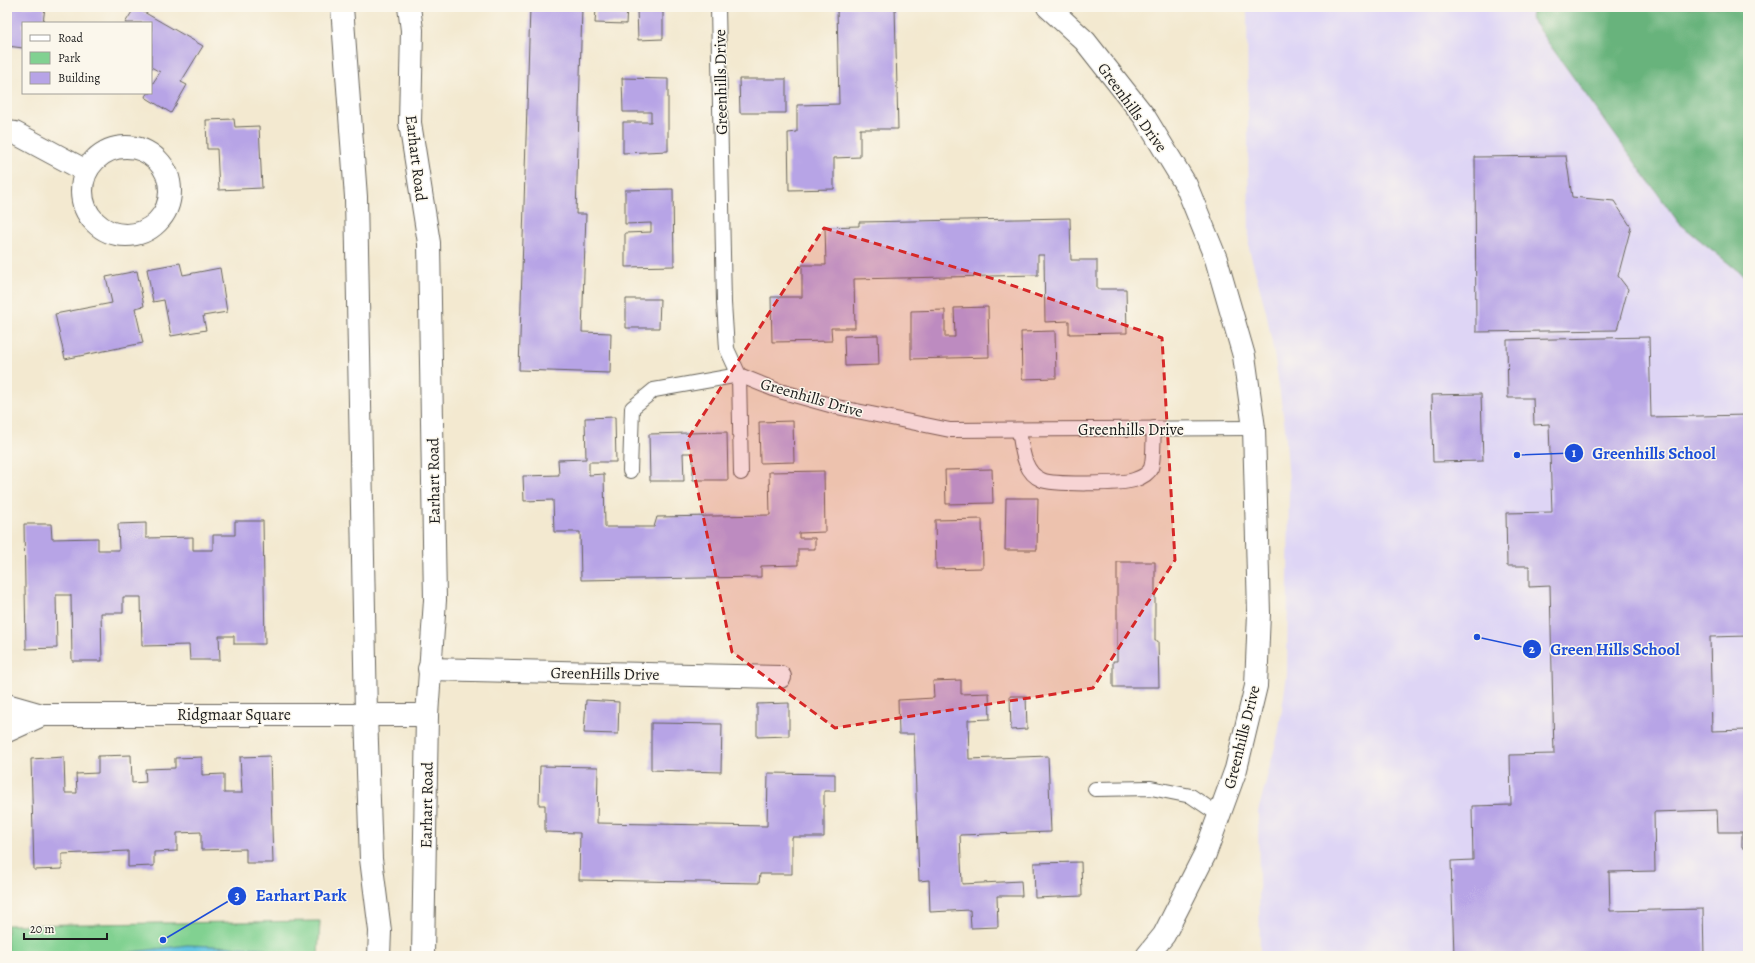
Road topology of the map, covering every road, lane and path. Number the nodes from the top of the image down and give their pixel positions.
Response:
1 (342, 7) edge
2 (409, 7) edge
3 (718, 7) edge
4 (1048, 7) edge
5 (7, 132) edge
6 (86, 171) junction
7 (739, 375) junction
8 (1154, 428) junction
9 (1254, 428) junction
10 (1019, 430) junction
11 (630, 472) dead end
12 (741, 473) dead end
13 (429, 669) junction
14 (780, 677) dead end
15 (7, 705) edge
16 (366, 714) junction
17 (42, 715) junction
18 (427, 715) junction
19 (7, 731) edge
20 (1095, 789) dead end
21 (1219, 815) junction
22 (379, 956) edge
23 (424, 956) edge
24 (1147, 956) edge

1 - 16 street
2 - 13 street, Earhart Road
3 - 7 lane, Greenhills Drive
4 - 9 street, Greenhills Drive
5 - 6 street
6 - 6 street
7 - 10 lane, Greenhills Drive
7 - 11 lane
7 - 12 lane
8 - 9 lane, Greenhills Drive
8 - 10 lane, Greenhills Drive
8 - 10 lane
9 - 21 street, Greenhills Drive
13 - 14 street, GreenHills Drive
13 - 18 street, Earhart Road
15 - 17 street, Ridgmaar Square
16 - 17 street, Ridgmaar Square
16 - 18 street, Ridgmaar Square
16 - 22 street
17 - 19 street, Ridgmaar Square
18 - 23 street, Earhart Road
20 - 21 lane
21 - 24 street, Greenhills Drive

